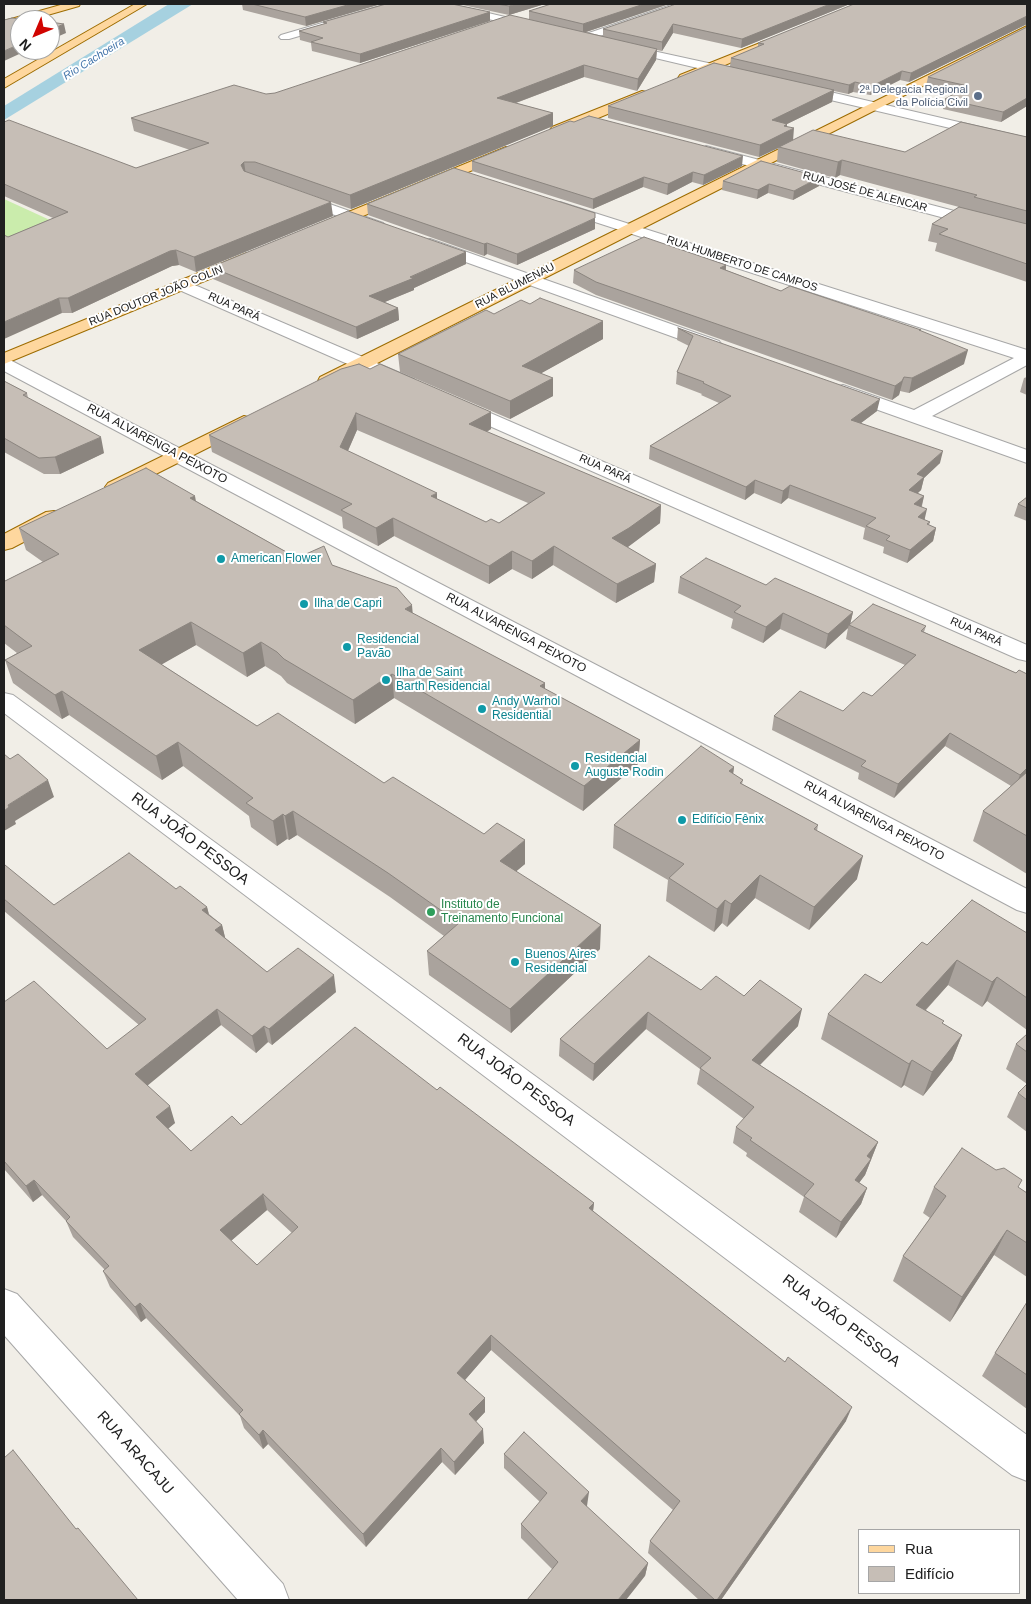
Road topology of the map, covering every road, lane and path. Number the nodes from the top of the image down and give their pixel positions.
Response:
1 (75, 4) edge
2 (142, 4) edge
3 (398, 4) edge
4 (437, 4) edge
5 (684, 4) edge
6 (526, 15) dead end
7 (509, 21) junction
8 (4, 24) edge
9 (491, 27) edge
10 (547, 30) edge
11 (1027, 30) edge
12 (285, 37) dead end
13 (772, 41) edge
14 (709, 67) junction
15 (748, 76) edge
16 (674, 82) edge
17 (4, 84) edge
18 (787, 85) edge
19 (657, 89) edge
20 (875, 106) junction
21 (586, 118) junction
22 (605, 123) edge
23 (541, 137) edge
24 (1027, 142) edge
25 (692, 146) edge
26 (517, 147) edge
27 (759, 164) junction
28 (456, 172) junction
29 (474, 178) edge
30 (278, 190) edge
31 (548, 202) edge
32 (350, 216) junction
33 (630, 228) junction
34 (388, 229) edge
35 (306, 234) edge
36 (1027, 235) edge
37 (416, 239) edge
38 (262, 252) edge
39 (529, 279) junction
40 (183, 285) junction
41 (732, 352) edge
42 (1027, 357) edge
43 (4, 359) edge
44 (362, 363) junction
45 (4, 364) edge
46 (824, 384) edge
47 (309, 389) edge
48 (257, 416) edge
49 (916, 417) junction
50 (178, 455) junction
51 (1027, 457) edge
52 (100, 494) edge
53 (73, 508) edge
54 (4, 542) edge
55 (1027, 654) edge
56 (4, 700) edge
57 (1027, 902) edge
58 (4, 1307) edge
59 (1027, 1460) edge
60 (267, 1600) edge

1 - 8 main road
2 - 17 main road
3 - 12 street
4 - 7 street
5 - 14 street
6 - 7 street
7 - 9 street
7 - 10 street
11 - 20 main road, RUA BLUMENAU
13 - 14 main road
14 - 15 street
14 - 16 main road
18 - 20 street
19 - 21 main road
20 - 24 street
20 - 27 main road, RUA BLUMENAU
21 - 22 street
21 - 23 main road
25 - 27 street, RUA JOSÉ DE ALENCAR
26 - 28 main road
27 - 33 main road, RUA BLUMENAU
27 - 36 street, RUA JOSÉ DE ALENCAR
28 - 29 street
28 - 32 main road
30 - 32 street
31 - 33 street, RUA HUMBERTO DE CAMPOS
32 - 34 street
32 - 35 main road
33 - 39 main road, RUA BLUMENAU
33 - 42 street, RUA HUMBERTO DE CAMPOS
37 - 39 street
38 - 40 main road, RUA DOUTOR JOÃO COLIN
39 - 41 street
39 - 44 main road, RUA BLUMENAU
40 - 43 main road, RUA DOUTOR JOÃO COLIN
40 - 44 street, RUA PARÁ
42 - 49 street
44 - 47 main road, RUA BLUMENAU
44 - 55 street, RUA PARÁ
45 - 50 street, RUA ALVARENGA PEIXOTO
46 - 49 street
48 - 50 main road
49 - 51 street
50 - 52 main road
50 - 57 street, RUA ALVARENGA PEIXOTO
53 - 54 main road
56 - 59 street, RUA JOÃO PESSOA
58 - 60 street, RUA ARACAJU

